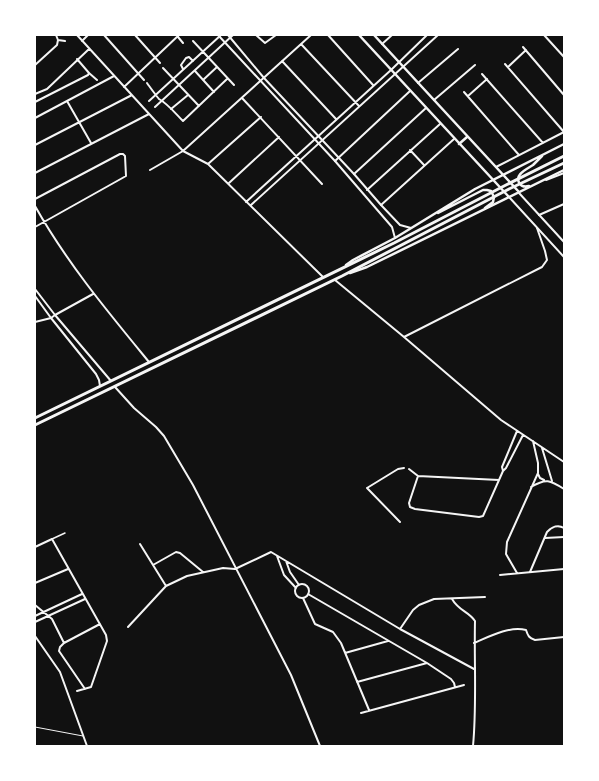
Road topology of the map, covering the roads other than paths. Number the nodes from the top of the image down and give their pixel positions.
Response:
1 (56, 35) edge
2 (77, 35) edge
3 (88, 35) edge
4 (104, 35) edge
5 (136, 35) edge
6 (219, 35) edge
7 (232, 35) edge
8 (256, 35) edge
9 (276, 35) edge
10 (311, 35) edge
11 (328, 35) edge
12 (359, 35) edge
13 (374, 35) edge
14 (392, 35) edge
15 (427, 35) edge
16 (438, 35) edge
17 (178, 36) edge
18 (229, 36) edge
19 (546, 36) edge
20 (58, 40) junction
21 (82, 40) junction
22 (65, 41) dead end
23 (193, 41) dead end
24 (224, 42) junction
25 (183, 43) dead end
26 (301, 44) junction
27 (382, 44) junction
28 (524, 47) dead end
29 (89, 49) junction
30 (458, 49) dead end
31 (526, 50) junction
32 (203, 51) junction
33 (208, 57) junction
34 (564, 57) edge
35 (155, 58) junction
36 (77, 59) junction
37 (193, 61) junction
38 (282, 61) junction
39 (398, 62) junction
40 (160, 63) dead end
41 (505, 64) dead end
42 (35, 65) edge
43 (475, 65) dead end
44 (217, 67) junction
45 (403, 67) junction
46 (508, 67) junction
47 (163, 68) dead end
48 (183, 69) junction
49 (194, 70) junction
50 (391, 70) junction
51 (89, 73) junction
52 (138, 73) junction
53 (395, 74) junction
54 (482, 74) dead end
55 (114, 76) junction
56 (174, 78) junction
57 (264, 78) junction
58 (228, 79) junction
59 (487, 79) junction
60 (97, 80) dead end
61 (144, 80) dead end
62 (203, 80) junction
63 (260, 81) junction
64 (147, 83) dead end
65 (418, 83) junction
66 (179, 84) junction
67 (234, 85) dead end
68 (373, 85) junction
69 (124, 87) junction
70 (47, 89) junction
71 (410, 91) junction
72 (214, 92) junction
73 (464, 92) dead end
74 (35, 94) edge
75 (50, 94) junction
76 (156, 94) junction
77 (188, 94) junction
78 (132, 95) junction
79 (564, 95) edge
80 (468, 96) junction
81 (242, 98) junction
82 (162, 100) junction
83 (433, 100) junction
84 (67, 101) junction
85 (149, 101) dead end
86 (35, 102) edge
87 (355, 102) junction
88 (199, 106) junction
89 (359, 106) junction
90 (155, 107) dead end
91 (426, 108) junction
92 (171, 109) junction
93 (149, 114) junction
94 (261, 117) junction
95 (35, 118) edge
96 (336, 119) junction
97 (79, 122) junction
98 (440, 124) junction
99 (564, 132) edge
100 (318, 135) junction
101 (279, 137) junction
102 (466, 137) junction
103 (454, 138) junction
104 (314, 139) junction
105 (322, 140) junction
106 (543, 143) junction
107 (91, 144) junction
108 (318, 144) junction
109 (459, 144) junction
110 (564, 144) edge
111 (35, 145) edge
112 (410, 150) junction
113 (183, 151) junction
114 (544, 154) junction
115 (297, 155) junction
116 (519, 155) junction
117 (564, 156) edge
118 (339, 157) junction
119 (300, 160) junction
120 (335, 161) junction
121 (564, 163) edge
122 (208, 164) junction
123 (424, 165) junction
124 (495, 168) junction
125 (150, 170) dead end
126 (564, 170) edge
127 (35, 172) edge
128 (564, 173) edge
129 (354, 174) junction
130 (502, 175) junction
131 (492, 180) junction
132 (541, 181) junction
133 (228, 183) junction
134 (322, 184) dead end
135 (533, 185) junction
136 (367, 190) junction
137 (519, 192) junction
138 (509, 198) junction
139 (35, 199) edge
140 (246, 202) junction
141 (250, 205) junction
142 (381, 205) junction
143 (563, 205) edge
144 (35, 206) edge
145 (478, 213) junction
146 (539, 215) junction
147 (429, 217) junction
148 (44, 222) junction
149 (35, 227) edge
150 (412, 228) junction
151 (537, 228) junction
152 (395, 238) junction
153 (564, 242) edge
154 (564, 257) edge
155 (341, 269) junction
156 (342, 276) junction
157 (323, 278) junction
158 (334, 280) junction
159 (35, 289) edge
160 (93, 294) junction
161 (35, 296) edge
162 (55, 315) junction
163 (51, 318) junction
164 (35, 322) edge
165 (404, 337) junction
166 (149, 362) junction
167 (111, 380) junction
168 (100, 386) junction
169 (114, 386) junction
170 (35, 418) edge
171 (35, 425) edge
172 (517, 431) junction
173 (523, 435) junction
174 (533, 441) junction
175 (541, 447) junction
176 (544, 454) junction
177 (537, 456) junction
178 (564, 462) edge
179 (404, 468) dead end
180 (410, 469) dead end
181 (503, 471) junction
182 (538, 473) junction
183 (418, 476) junction
184 (499, 480) junction
185 (545, 481) junction
186 (552, 481) junction
187 (531, 487) junction
188 (564, 489) edge
189 (400, 522) dead end
190 (564, 528) edge
191 (65, 533) dead end
192 (564, 537) edge
193 (545, 538) junction
194 (52, 540) junction
195 (140, 544) dead end
196 (35, 547) edge
197 (276, 555) junction
198 (286, 561) junction
199 (153, 565) junction
200 (68, 569) junction
201 (235, 569) junction
202 (564, 569) edge
203 (203, 572) junction
204 (290, 572) junction
205 (530, 572) junction
206 (517, 573) junction
207 (284, 575) junction
208 (500, 575) dead end
209 (35, 583) edge
210 (299, 585) junction
211 (166, 586) junction
212 (296, 588) junction
213 (82, 594) junction
214 (308, 594) junction
215 (485, 597) dead end
216 (85, 598) junction
217 (303, 598) junction
218 (452, 599) junction
219 (35, 605) edge
220 (43, 612) junction
221 (35, 616) edge
222 (48, 616) junction
223 (35, 622) edge
224 (100, 624) junction
225 (128, 627) dead end
226 (400, 628) junction
227 (35, 636) edge
228 (564, 637) edge
229 (389, 641) junction
230 (64, 643) junction
231 (474, 643) junction
232 (345, 653) junction
233 (427, 663) junction
234 (474, 669) junction
235 (357, 682) junction
236 (464, 685) dead end
237 (455, 687) junction
238 (85, 689) junction
239 (77, 691) dead end
240 (368, 710) junction
241 (361, 713) dead end
242 (35, 727) edge
243 (84, 736) junction
244 (87, 746) edge
245 (320, 746) edge
246 (473, 746) edge

1 - 20 street
2 - 21 street
3 - 21 street
4 - 52 street
5 - 35 street
6 - 24 street
6 - 32 street
7 - 18 street
8 - 9 street
10 - 26 street
11 - 68 street
12 - 50 main road
13 - 27 main road
14 - 27 street
15 - 39 street
16 - 45 street
17 - 25 street
17 - 35 street
18 - 24 street
18 - 57 street
19 - 34 street
20 - 22 street
20 - 42 street
21 - 29 street
23 - 32 street
24 - 33 street
24 - 63 street
26 - 38 street
26 - 87 street
27 - 39 main road
28 - 31 street
29 - 36 street
29 - 55 street
30 - 65 street
31 - 46 street
31 - 79 street
32 - 33 street
32 - 37 street
33 - 44 street
33 - 49 street
35 - 40 street
35 - 52 street
36 - 51 street
36 - 70 street
37 - 48 street
37 - 48 street
38 - 57 street
38 - 96 street
39 - 45 main road
39 - 50 street
41 - 46 street
43 - 83 street
44 - 58 street
44 - 62 street
45 - 53 street
45 - 65 main road
46 - 99 street
47 - 56 street
48 - 56 street
49 - 62 street
49 - 66 street
50 - 53 main road
50 - 68 street
51 - 60 street
51 - 75 street
52 - 61 street
52 - 69 street
53 - 71 main road
53 - 89 street
54 - 59 street
55 - 69 street
55 - 84 street
56 - 66 street
56 - 76 street
57 - 63 street
57 - 100 street
58 - 67 street
58 - 72 street
59 - 80 street
59 - 106 street
62 - 72 street
63 - 81 street
63 - 104 street
64 - 76 street
65 - 83 main road
66 - 77 street
66 - 82 street
68 - 87 street
69 - 78 street
70 - 74 street
70 - 75 street
71 - 91 main road
71 - 118 street
72 - 88 street
73 - 80 street
75 - 86 street
76 - 82 street
76 - 85 street
77 - 88 street
77 - 92 street
78 - 93 street
78 - 97 street
80 - 116 street
81 - 94 street
81 - 113 street
82 - 90 street
82 - 92 street
83 - 102 main road
84 - 95 street
84 - 97 street
87 - 89 street
87 - 96 street
88 - 92 street
89 - 105 street
91 - 98 main road
91 - 129 street
93 - 107 street
93 - 113 street
94 - 101 street
94 - 122 street
96 - 100 street
97 - 107 street
97 - 111 street
98 - 103 main road
98 - 112 street
99 - 106 street
100 - 104 street
100 - 105 street
101 - 115 street
101 - 133 street
102 - 109 main road
102 - 124 main road
103 - 109 main road
103 - 123 street
104 - 108 street
104 - 115 street
105 - 108 street
105 - 118 street
106 - 116 street
107 - 127 street
108 - 119 street
108 - 120 street
109 - 131 main road
110 - 114 main road
112 - 123 street
112 - 136 street
113 - 122 street
113 - 125 street
114 - 130 main road
114 - 135 main road
115 - 119 street
115 - 140 street
116 - 124 street
117 - 155 highway
118 - 120 street
118 - 129 street
119 - 134 street
119 - 141 street
120 - 152 street
121 - 156 highway
122 - 133 street
123 - 142 street
124 - 130 main road
126 - 132 main road
128 - 132 street
129 - 136 street
130 - 131 main road
130 - 137 main road
131 - 138 main road
131 - 147 main road
132 - 135 main road
133 - 140 street
135 - 137 main road
136 - 142 street
137 - 138 main road
137 - 146 street
138 - 145 main road
138 - 151 street
139 - 148 street
140 - 141 street
141 - 157 street
142 - 150 street
143 - 146 street
144 - 148 street
145 - 147 main road
145 - 156 main road
146 - 153 street
147 - 150 main road
148 - 149 street
148 - 160 street
150 - 152 main road
151 - 154 street
151 - 165 street
152 - 155 main road
155 - 157 highway
156 - 158 highway
157 - 166 highway
158 - 165 street
158 - 169 highway
159 - 162 street
160 - 162 street
160 - 166 street
161 - 163 street
162 - 163 street
162 - 167 street
163 - 164 street
163 - 168 street
165 - 172 street
166 - 167 highway
167 - 168 highway
168 - 170 highway
169 - 171 highway
169 - 201 street
172 - 173 street
172 - 181 street
173 - 174 street
173 - 181 street
174 - 175 street
174 - 177 street
175 - 176 street
175 - 178 street
176 - 177 street
176 - 186 street
177 - 182 street
179 - 189 street
180 - 183 street
181 - 184 street
182 - 185 street
182 - 187 street
183 - 184 street
183 - 184 street
185 - 186 street
185 - 187 street
186 - 188 street
187 - 206 street
190 - 193 street
191 - 194 street
192 - 193 street
193 - 205 street
194 - 196 street
194 - 200 street
195 - 199 street
197 - 198 street
197 - 201 street
197 - 207 street
198 - 204 street
198 - 226 street
199 - 203 street
199 - 211 street
200 - 209 street
200 - 213 street
201 - 203 street
201 - 245 street
202 - 205 street
203 - 211 street
204 - 207 street
204 - 210 street
205 - 206 street
206 - 208 street
207 - 212 street
210 - 212 street
210 - 214 street
211 - 225 street
212 - 217 street
213 - 216 street
213 - 220 street
214 - 217 street
214 - 229 street
215 - 218 street
216 - 222 street
216 - 224 street
217 - 232 street
218 - 226 street
218 - 231 street
219 - 220 street
220 - 221 street
220 - 222 street
222 - 223 street
222 - 230 street
224 - 230 street
224 - 238 street
226 - 234 street
227 - 243 street
228 - 231 street
229 - 232 street
229 - 233 street
230 - 238 street
231 - 234 street
232 - 235 street
233 - 235 street
233 - 237 street
234 - 246 street
235 - 240 street
236 - 237 street
237 - 240 street
238 - 239 street
240 - 241 street
242 - 243 lane
243 - 244 street

